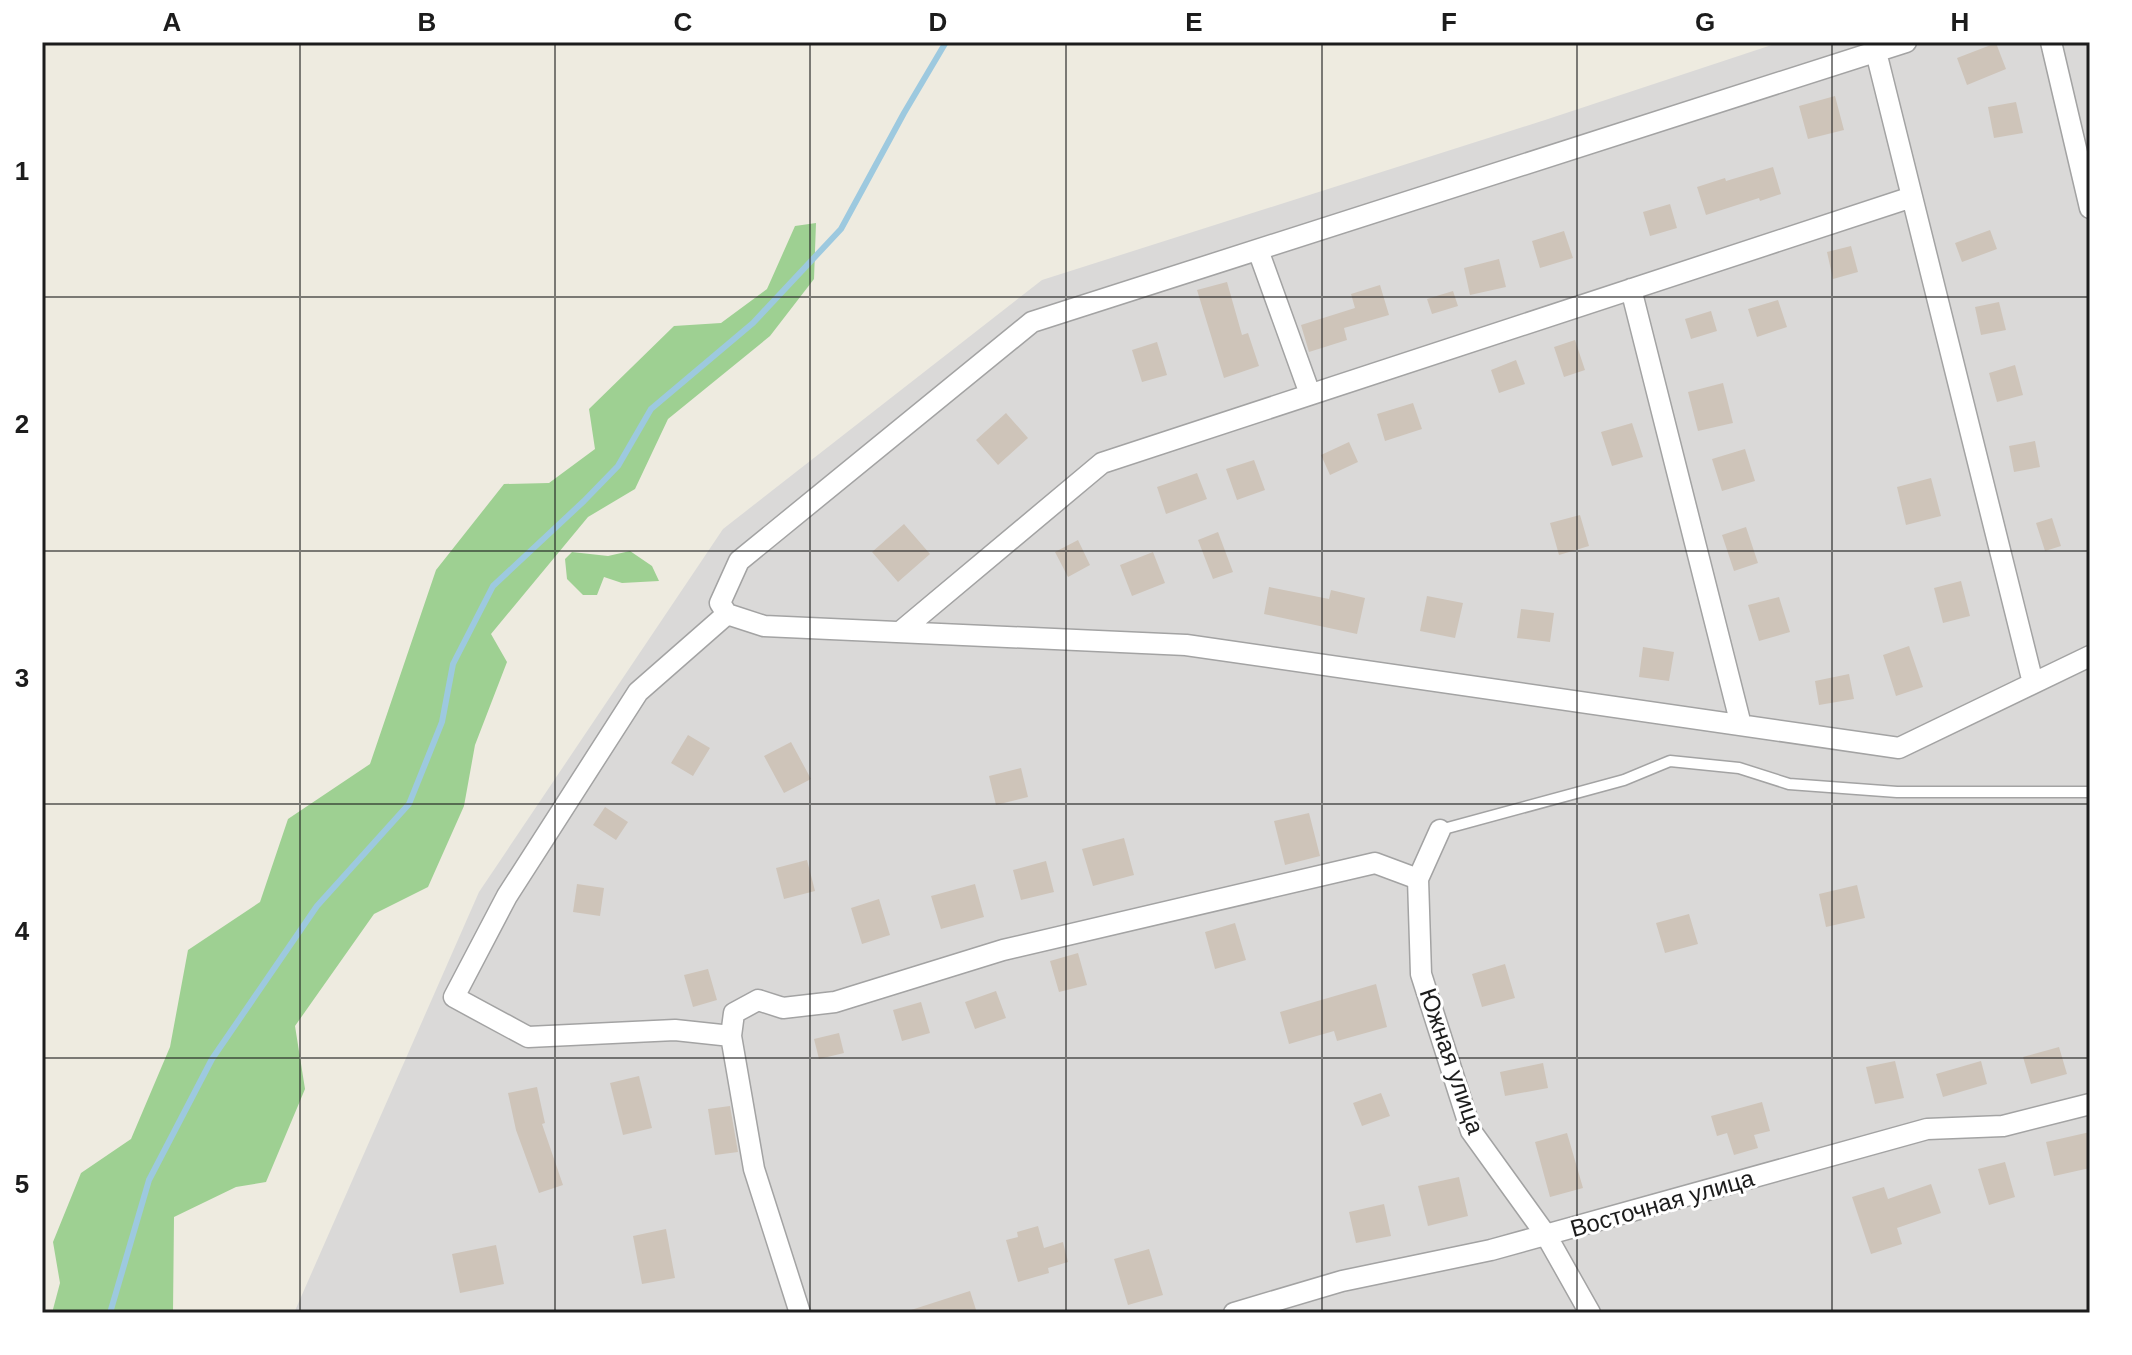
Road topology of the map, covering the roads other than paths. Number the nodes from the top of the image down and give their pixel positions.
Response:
1 (1906, 42) edge
2 (2051, 42) edge
3 (1876, 52) junction
4 (1912, 197) junction
5 (2090, 208) edge
6 (1258, 250) junction
7 (1631, 289) junction
8 (1310, 394) junction
9 (727, 614) junction
10 (900, 632) junction
11 (2090, 656) edge
12 (2033, 683) junction
13 (1741, 725) junction
14 (2090, 792) edge
15 (1440, 830) joint
16 (1418, 879) junction
17 (731, 1036) junction
18 (2090, 1104) edge
19 (1546, 1235) junction
20 (800, 1313) edge
21 (1234, 1313) edge
22 (1590, 1313) edge

1 - 3 street
2 - 5 street
3 - 4 street
3 - 6 street
4 - 7 street
4 - 12 street
6 - 8 street
6 - 9 street
7 - 8 street
7 - 13 street
8 - 10 street
9 - 10 street
9 - 17 street
10 - 13 street
11 - 12 street
12 - 13 street
14 - 15 lane
15 - 16 street, Южная улица
16 - 17 street
16 - 19 street, Южная улица
17 - 20 street
18 - 19 street, Восточная улица
19 - 21 street, Восточная улица
19 - 22 street, Южная улица

